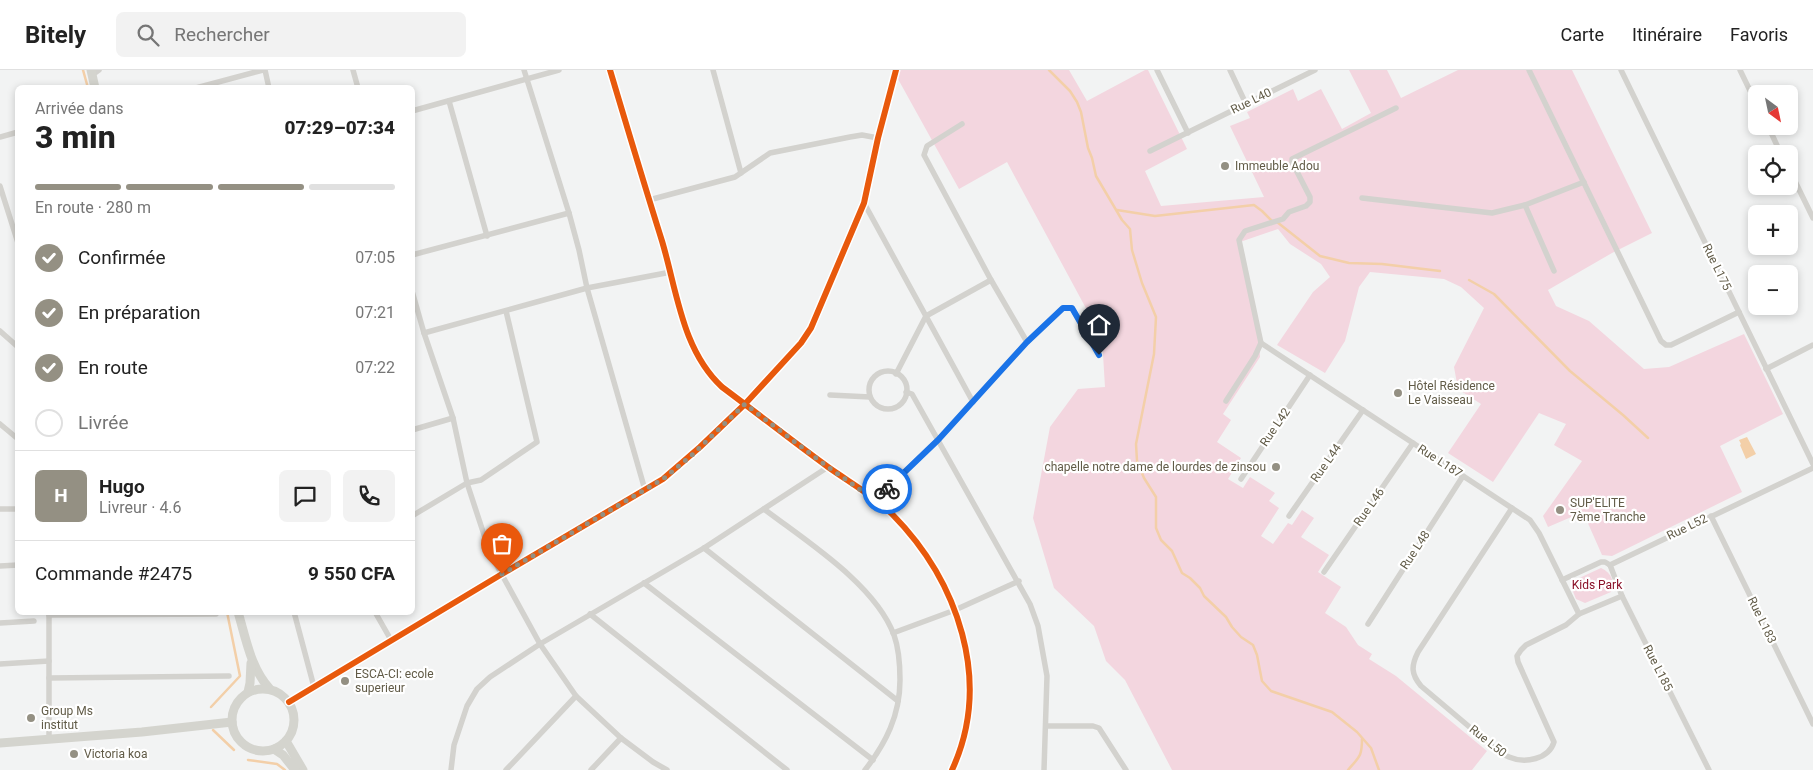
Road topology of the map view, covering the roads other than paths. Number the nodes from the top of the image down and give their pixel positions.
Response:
1 (264, 70) edge
2 (353, 70) edge
3 (524, 70) edge
4 (559, 70) edge
5 (610, 70) edge
6 (714, 70) edge
7 (896, 70) edge
8 (1157, 70) edge
9 (1230, 70) edge
10 (1315, 70) edge
11 (1529, 70) edge
12 (1620, 70) edge
13 (1740, 70) edge
14 (94, 72) edge
15 (526, 78) junction
16 (95, 85) edge
17 (207, 85) edge
18 (268, 85) edge
19 (357, 85) edge
20 (1748, 86) edge
21 (449, 101) junction
22 (1246, 104) junction
23 (1396, 108) dead end
24 (415, 110) edge
25 (962, 124) dead end
26 (1188, 132) junction
27 (15, 133) edge
28 (0, 138) edge
29 (878, 138) junction
30 (1150, 151) dead end
31 (741, 173) junction
32 (1584, 182) junction
33 (0, 186) edge
34 (1798, 187) edge
35 (1362, 198) dead end
36 (649, 200) junction
37 (864, 203) junction
38 (1525, 205) junction
39 (569, 213) junction
40 (1813, 218) edge
41 (15, 234) edge
42 (487, 236) junction
43 (415, 254) edge
44 (1554, 270) dead end
45 (671, 272) junction
46 (991, 280) junction
47 (587, 288) junction
48 (415, 301) edge
49 (506, 311) junction
50 (1739, 312) junction
51 (926, 316) junction
52 (0, 331) edge
53 (424, 333) junction
54 (1027, 342) junction
55 (1260, 343) junction
56 (15, 344) edge
57 (1813, 345) edge
58 (1099, 355) dead end
59 (1766, 369) junction
60 (896, 374) junction
61 (1310, 375) junction
62 (906, 392) junction
63 (830, 395) dead end
64 (870, 397) junction
65 (1226, 401) dead end
66 (973, 402) junction
67 (745, 404) junction
68 (1363, 410) junction
69 (453, 418) junction
70 (2, 428) edge
71 (415, 429) edge
72 (15, 437) edge
73 (938, 440) junction
74 (1413, 443) junction
75 (1813, 466) edge
76 (828, 467) junction
77 (1463, 476) junction
78 (1241, 479) dead end
79 (468, 483) junction
80 (645, 490) junction
81 (875, 500) junction
82 (1512, 508) junction
83 (15, 509) edge
84 (0, 510) edge
85 (764, 510) junction
86 (415, 514) edge
87 (1289, 516) dead end
88 (1711, 516) junction
89 (704, 548) junction
90 (15, 565) edge
91 (1610, 565) junction
92 (0, 566) edge
93 (1324, 572) dead end
94 (502, 574) junction
95 (1562, 580) junction
96 (1019, 581) junction
97 (644, 583) junction
98 (1622, 596) junction
99 (955, 610) junction
100 (590, 614) junction
101 (1578, 614) junction
102 (49, 615) edge
103 (239, 615) edge
104 (295, 615) edge
105 (376, 615) edge
106 (34, 621) dead end
107 (0, 623) edge
108 (1368, 624) dead end
109 (893, 632) junction
110 (391, 640) junction
111 (540, 644) junction
112 (248, 648) junction
113 (49, 661) junction
114 (0, 664) edge
115 (229, 676) dead end
116 (49, 678) junction
117 (314, 687) junction
118 (270, 689) junction
119 (248, 692) junction
120 (576, 696) junction
121 (898, 700) junction
122 (289, 702) junction
123 (232, 722) junction
124 (1813, 724) edge
125 (1046, 726) junction
126 (621, 738) junction
127 (49, 740) junction
128 (286, 741) junction
129 (0, 744) edge
130 (274, 749) junction
131 (873, 760) junction
132 (295, 770) edge
133 (303, 770) edge
134 (450, 770) edge
135 (506, 770) edge
136 (591, 770) edge
137 (666, 770) edge
138 (787, 770) edge
139 (865, 770) edge
140 (952, 770) edge
141 (1044, 770) edge
142 (1126, 770) edge
143 (1709, 770) edge

1 - 17 street
1 - 18 street
2 - 19 street
3 - 15 street
4 - 15 street
5 - 36 street
6 - 31 street
7 - 29 street
8 - 26 street
9 - 22 street
10 - 22 street, Rue L40
11 - 32 street
12 - 50 street, Rue L175
13 - 20 street
14 - 16 street
15 - 21 street
15 - 39 street
21 - 24 street
21 - 42 street
22 - 26 street, Rue L40
23 - 55 street
25 - 46 street
26 - 30 street, Rue L40
27 - 28 street
29 - 31 street
29 - 37 street
31 - 36 street
32 - 38 street
32 - 50 street
33 - 41 street
34 - 40 street
35 - 38 street
36 - 45 street
37 - 51 street
37 - 67 street
38 - 44 street
39 - 42 street
39 - 47 street
42 - 43 street
45 - 47 street
45 - 67 street
46 - 51 street
46 - 54 street
47 - 49 street
47 - 80 street
48 - 53 street
49 - 53 street
49 - 79 street
50 - 59 street, Rue L175
51 - 60 street
51 - 66 street
52 - 56 street
53 - 69 street
54 - 58 street
54 - 66 street
55 - 61 street, Rue L187
55 - 65 street
57 - 59 street
59 - 75 street, Rue L175
60 - 62 street
60 - 64 street
61 - 68 street, Rue L187
61 - 78 street, Rue L42
62 - 64 street
62 - 73 street
63 - 64 street
66 - 73 street
67 - 76 street
67 - 80 street
68 - 74 street, Rue L187
68 - 87 street, Rue L44
69 - 71 street
69 - 79 street
70 - 72 street
73 - 81 street
73 - 96 street
74 - 77 street, Rue L187
74 - 93 street, Rue L46
75 - 88 street, Rue L52
76 - 81 street
76 - 85 street
77 - 82 street, Rue L187
77 - 108 street, Rue L48
79 - 86 street
79 - 94 street
80 - 94 street
81 - 99 street
82 - 95 street, Rue L187
82 - 101 street, Rue L50
83 - 84 street
85 - 89 street
85 - 109 street
88 - 91 street, Rue L52
88 - 124 street, Rue L183
89 - 97 street
89 - 121 street
90 - 92 street
91 - 95 street, Rue L52
91 - 98 street, Rue L185
94 - 110 street
94 - 111 street
95 - 101 street, Rue L187
96 - 99 street
96 - 125 street
97 - 100 street
97 - 131 street
98 - 101 street, Rue L50
98 - 143 street, Rue L185
99 - 109 street
99 - 140 street
100 - 111 street
100 - 138 street
102 - 113 street
103 - 112 street
104 - 117 street
105 - 110 street
106 - 107 street
109 - 121 street
110 - 117 street
111 - 120 street
111 - 134 street
112 - 118 street
112 - 119 street
113 - 114 street
113 - 116 street
115 - 116 street
116 - 127 street
117 - 122 street
118 - 119 street
118 - 122 street
119 - 123 street
120 - 126 street
120 - 135 street
121 - 131 street
122 - 128 street
123 - 127 street
123 - 130 street
125 - 141 street
125 - 142 street
126 - 136 street
126 - 137 street
127 - 129 street
128 - 130 street
128 - 133 street
130 - 132 street
131 - 139 street

